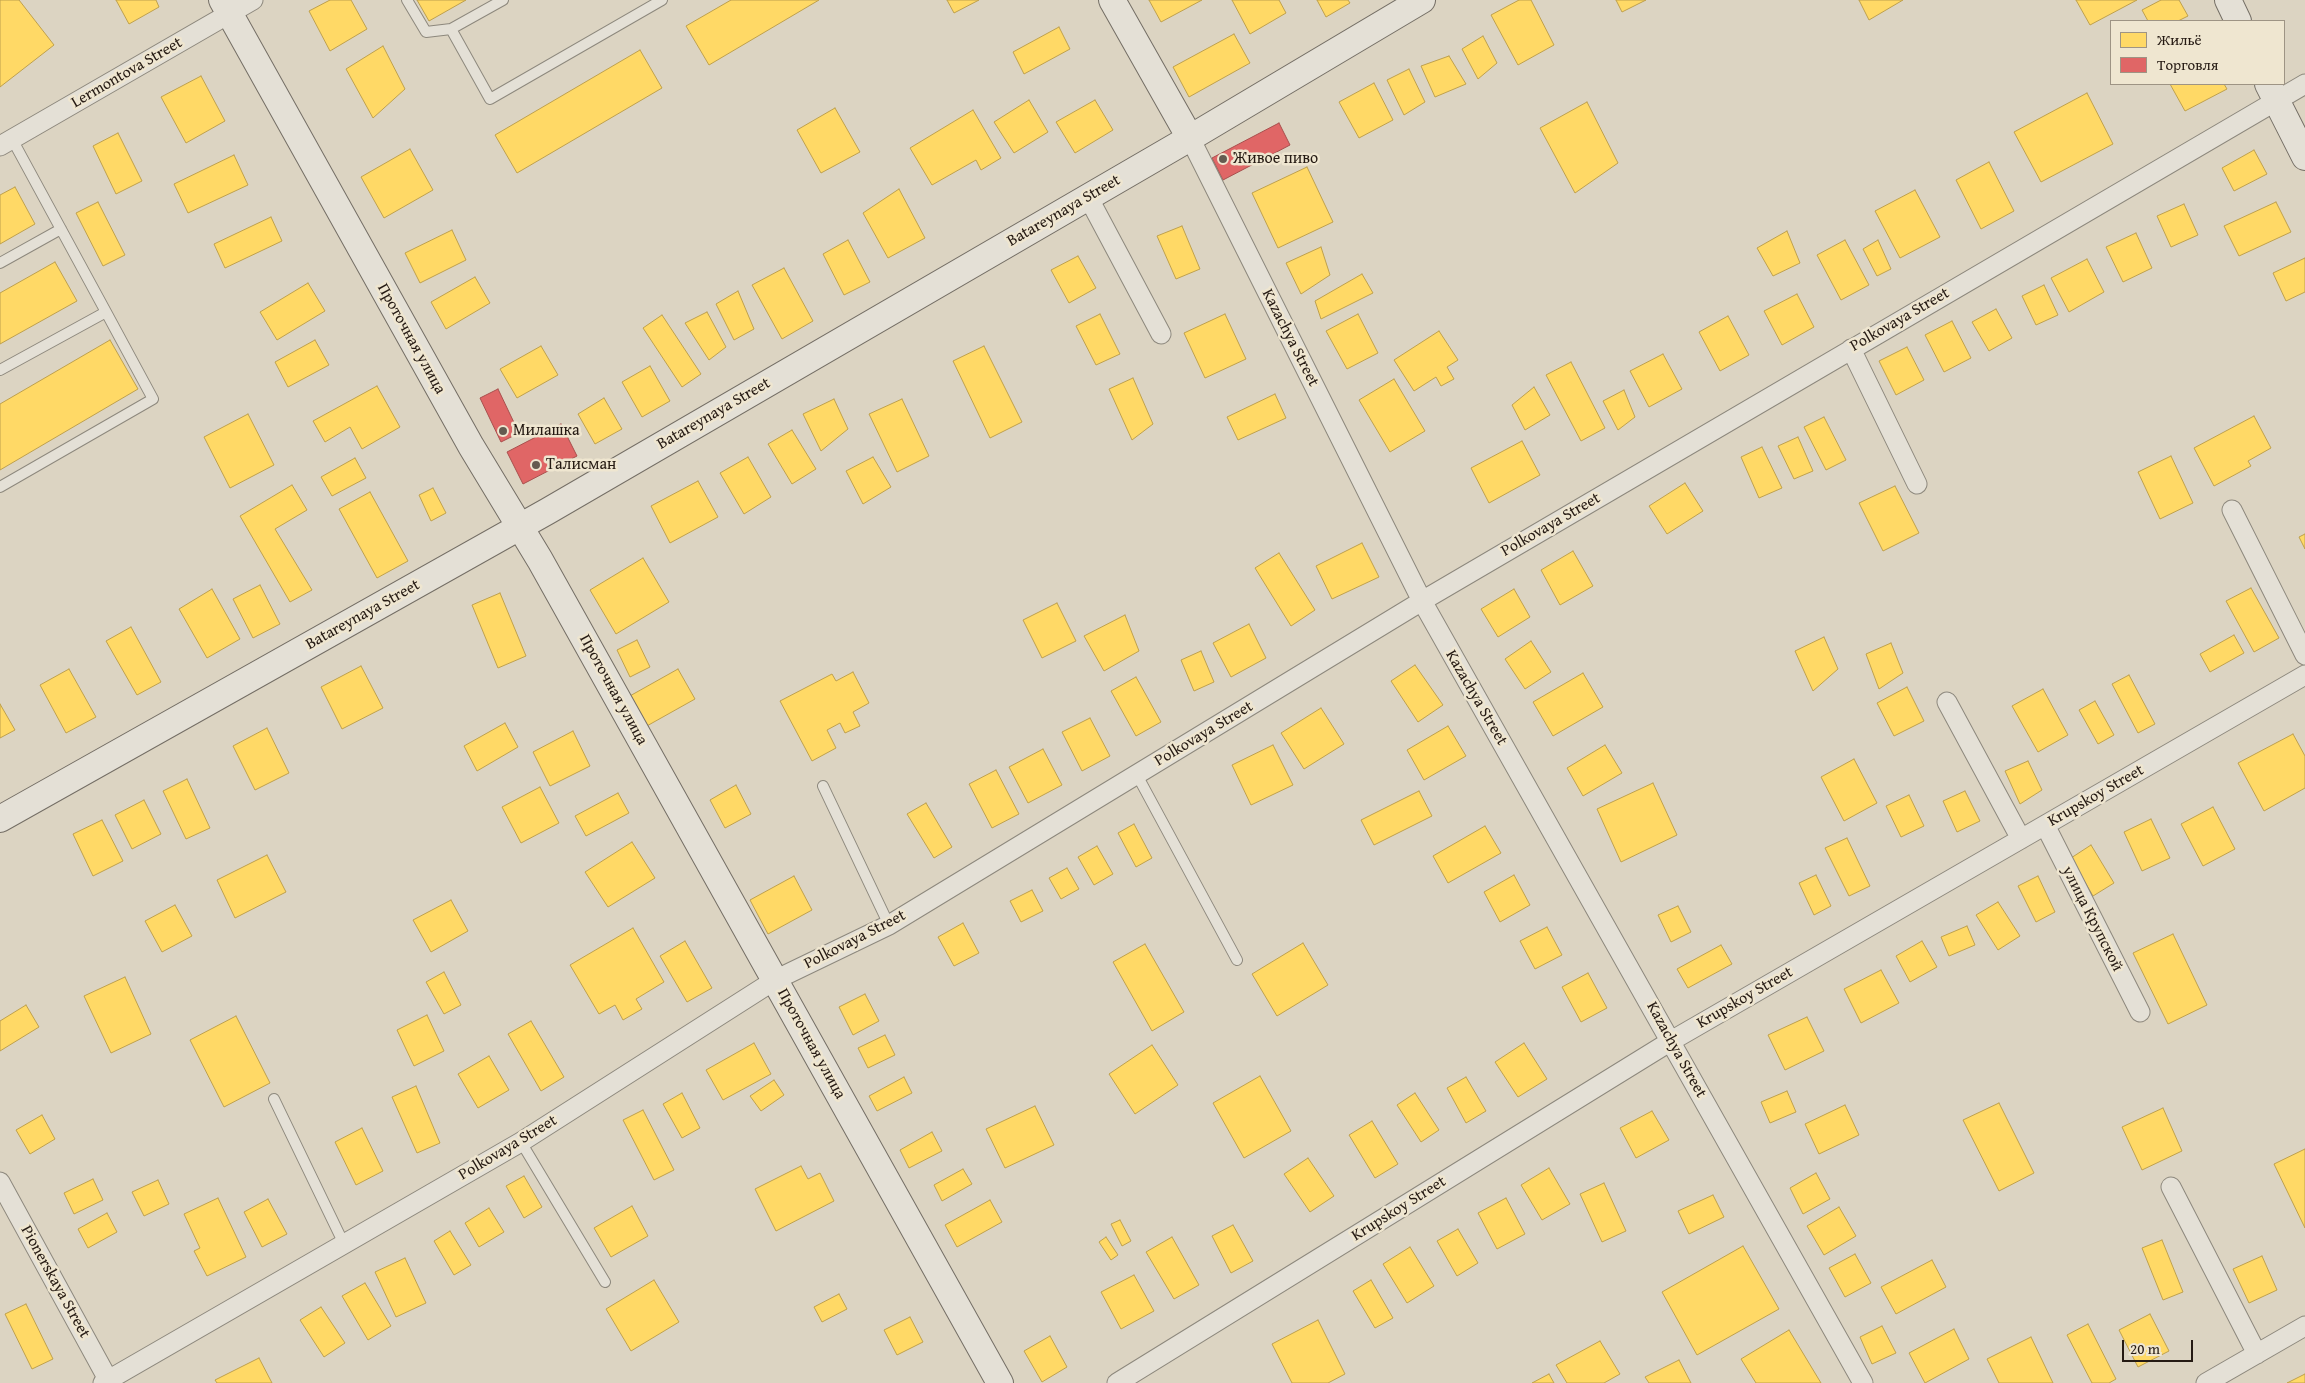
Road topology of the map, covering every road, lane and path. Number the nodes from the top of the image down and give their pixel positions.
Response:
1 (253, 0) edge
2 (407, 0) edge
3 (503, 0) edge
4 (662, 0) edge
5 (1112, 0) edge
6 (1422, 0) edge
7 (2228, 0) edge
8 (644, 5) edge
9 (225, 7) edge
10 (2238, 20) edge
11 (451, 29) junction
12 (2305, 84) edge
13 (2272, 92) edge
14 (1190, 138) junction
15 (6, 142) edge
16 (2305, 157) edge
17 (1088, 197) junction
18 (61, 230) junction
19 (0, 263) edge
20 (106, 312) junction
21 (1160, 334) dead end
22 (1851, 349) junction
23 (0, 370) edge
24 (1917, 484) dead end
25 (0, 487) edge
26 (2232, 510) dead end
27 (521, 526) junction
28 (1422, 601) junction
29 (2305, 656) edge
30 (2305, 675) edge
31 (1947, 702) dead end
32 (1136, 775) junction
33 (823, 786) dead end
34 (0, 818) edge
35 (2045, 825) junction
36 (2021, 839) junction
37 (889, 925) junction
38 (1237, 960) dead end
39 (775, 980) junction
40 (2140, 1012) dead end
41 (1671, 1041) junction
42 (274, 1099) dead end
43 (521, 1142) junction
44 (0, 1182) edge
45 (2171, 1188) dead end
46 (344, 1244) junction
47 (605, 1282) dead end
48 (2305, 1326) edge
49 (2257, 1354) junction
50 (107, 1382) edge
51 (1000, 1383) edge
52 (1118, 1383) edge
53 (1863, 1383) edge
54 (2206, 1383) edge

1 - 9 street, Lermontova Street
2 - 11 lane
3 - 11 lane
4 - 8 lane
5 - 14 street, Kazachya Street
6 - 14 street, Batareynaya Street
7 - 10 street
8 - 11 lane
9 - 15 street, Lermontova Street
9 - 27 street, Проточная улица
12 - 13 street, Polkovaya Street
13 - 16 street
13 - 22 street, Polkovaya Street
14 - 17 street, Batareynaya Street
14 - 28 street, Kazachya Street
15 - 18 lane
17 - 21 street
17 - 27 street, Batareynaya Street
18 - 19 lane
18 - 20 lane
20 - 23 lane
20 - 25 lane
22 - 24 street
22 - 28 street, Polkovaya Street
26 - 29 street
27 - 34 street, Batareynaya Street
27 - 39 street, Проточная улица
28 - 32 street, Polkovaya Street
28 - 41 street, Kazachya Street
30 - 35 street, Krupskoy Street
31 - 36 street
32 - 37 street, Polkovaya Street
32 - 38 lane
33 - 37 lane
35 - 36 street, Krupskoy Street
35 - 40 street, улица Крупской
36 - 41 street, Krupskoy Street
37 - 39 street, Polkovaya Street
39 - 43 street, Polkovaya Street
39 - 51 street, Проточная улица
41 - 52 street, Krupskoy Street
41 - 53 street, Kazachya Street
42 - 46 lane
43 - 46 street, Polkovaya Street
43 - 47 lane
44 - 50 street, Pionerskaya Street
45 - 49 street
46 - 50 street, Polkovaya Street
48 - 49 street
49 - 54 street

